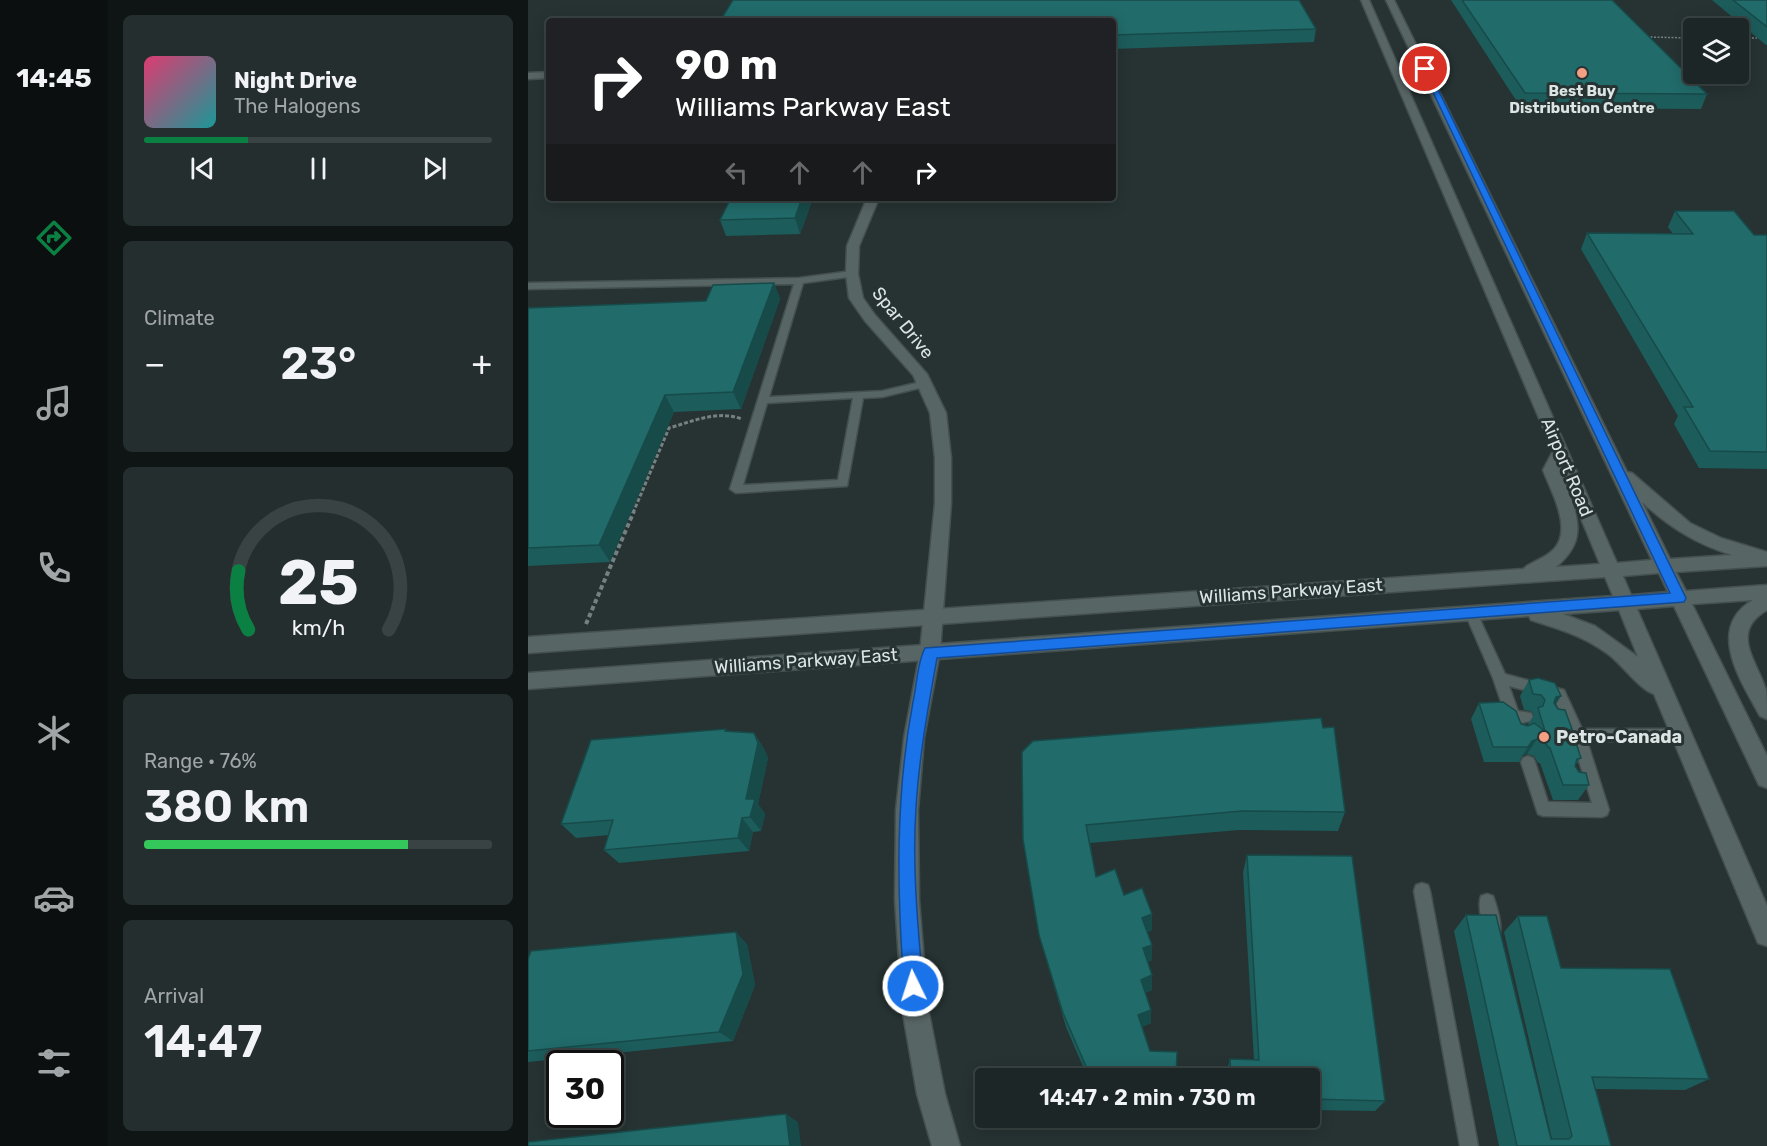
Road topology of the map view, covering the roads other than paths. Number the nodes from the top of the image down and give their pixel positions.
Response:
1 (1365, 0) edge
2 (1390, 0) edge
3 (546, 75) edge
4 (528, 76) edge
5 (872, 201) edge
6 (852, 274) junction
7 (799, 280) junction
8 (528, 286) edge
9 (925, 384) junction
10 (859, 395) junction
11 (764, 400) junction
12 (1560, 452) junction
13 (1616, 467) junction
14 (1767, 557) edge
15 (1664, 566) junction
16 (1610, 569) junction
17 (1521, 575) junction
18 (1767, 592) edge
19 (1679, 598) junction
20 (1767, 601) edge
21 (1624, 602) junction
22 (1510, 610) junction
23 (1471, 613) junction
24 (933, 616) junction
25 (528, 645) edge
26 (930, 652) junction
27 (1500, 678) junction
28 (528, 681) edge
29 (1665, 698) junction
30 (1767, 710) edge
31 (1553, 718) edge
32 (1571, 719) junction
33 (1518, 733) edge
34 (1578, 735) junction
35 (1681, 735) junction
36 (1563, 751) edge
37 (1584, 752) junction
38 (1528, 762) edge
39 (1767, 778) edge
40 (1573, 780) edge
41 (1593, 781) junction
42 (1422, 891) dead end
43 (1487, 902) dead end
44 (1767, 934) edge
45 (1497, 948) edge
46 (946, 1146) edge
47 (1468, 1146) edge

1 - 12 main road, Airport Road
2 - 13 main road
3 - 4 main road
5 - 6 main road, Spar Drive
6 - 7 lane
6 - 9 main road, Spar Drive
7 - 8 lane
7 - 11 lane
9 - 10 lane
9 - 24 main road, Spar Drive
10 - 11 lane
10 - 11 lane
12 - 16 main road, Airport Road
12 - 17 main road
13 - 14 main road
13 - 15 main road
14 - 15 main road, Williams Parkway East
15 - 16 main road, Williams Parkway East
15 - 19 main road
16 - 17 main road, Williams Parkway East
16 - 21 main road, Airport Road
17 - 24 main road, Williams Parkway East
18 - 19 main road, Williams Parkway East
19 - 21 main road, Williams Parkway East
19 - 39 main road
20 - 30 main road
21 - 22 main road, Williams Parkway East
21 - 29 main road, Airport Road
22 - 23 main road, Williams Parkway East
22 - 29 main road
23 - 26 main road, Williams Parkway East
23 - 27 lane
24 - 25 main road, Williams Parkway East
24 - 26 main road, Spar Drive
26 - 28 main road, Williams Parkway East
26 - 46 main road, Spar Drive
27 - 32 lane
27 - 33 lane
29 - 35 main road, Airport Road
31 - 32 lane
32 - 34 lane
34 - 35 lane
34 - 37 lane
35 - 44 main road, Airport Road
36 - 37 lane
37 - 41 lane
38 - 41 lane
40 - 41 lane
42 - 47 lane
43 - 45 lane

